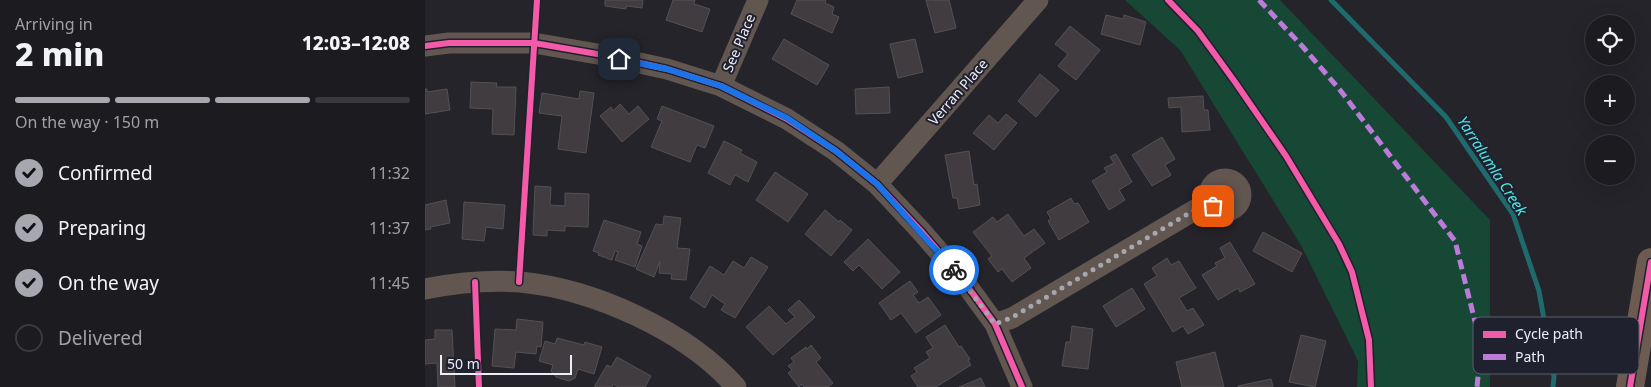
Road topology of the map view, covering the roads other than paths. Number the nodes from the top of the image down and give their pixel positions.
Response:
1 (757, 0) edge
2 (1038, 0) edge
3 (425, 46) edge
4 (721, 86) junction
5 (877, 184) junction
6 (1210, 201) dead end
7 (1651, 262) edge
8 (425, 289) edge
9 (995, 324) junction
10 (1639, 333) edge
11 (1632, 374) edge
12 (736, 387) edge
13 (1022, 387) edge
14 (1630, 387) edge

1 - 4 street, See Place
2 - 5 street, Verran Place
3 - 4 street
4 - 5 street
5 - 9 street
6 - 9 street
7 - 10 highway
8 - 12 street
9 - 13 street
11 - 14 highway

